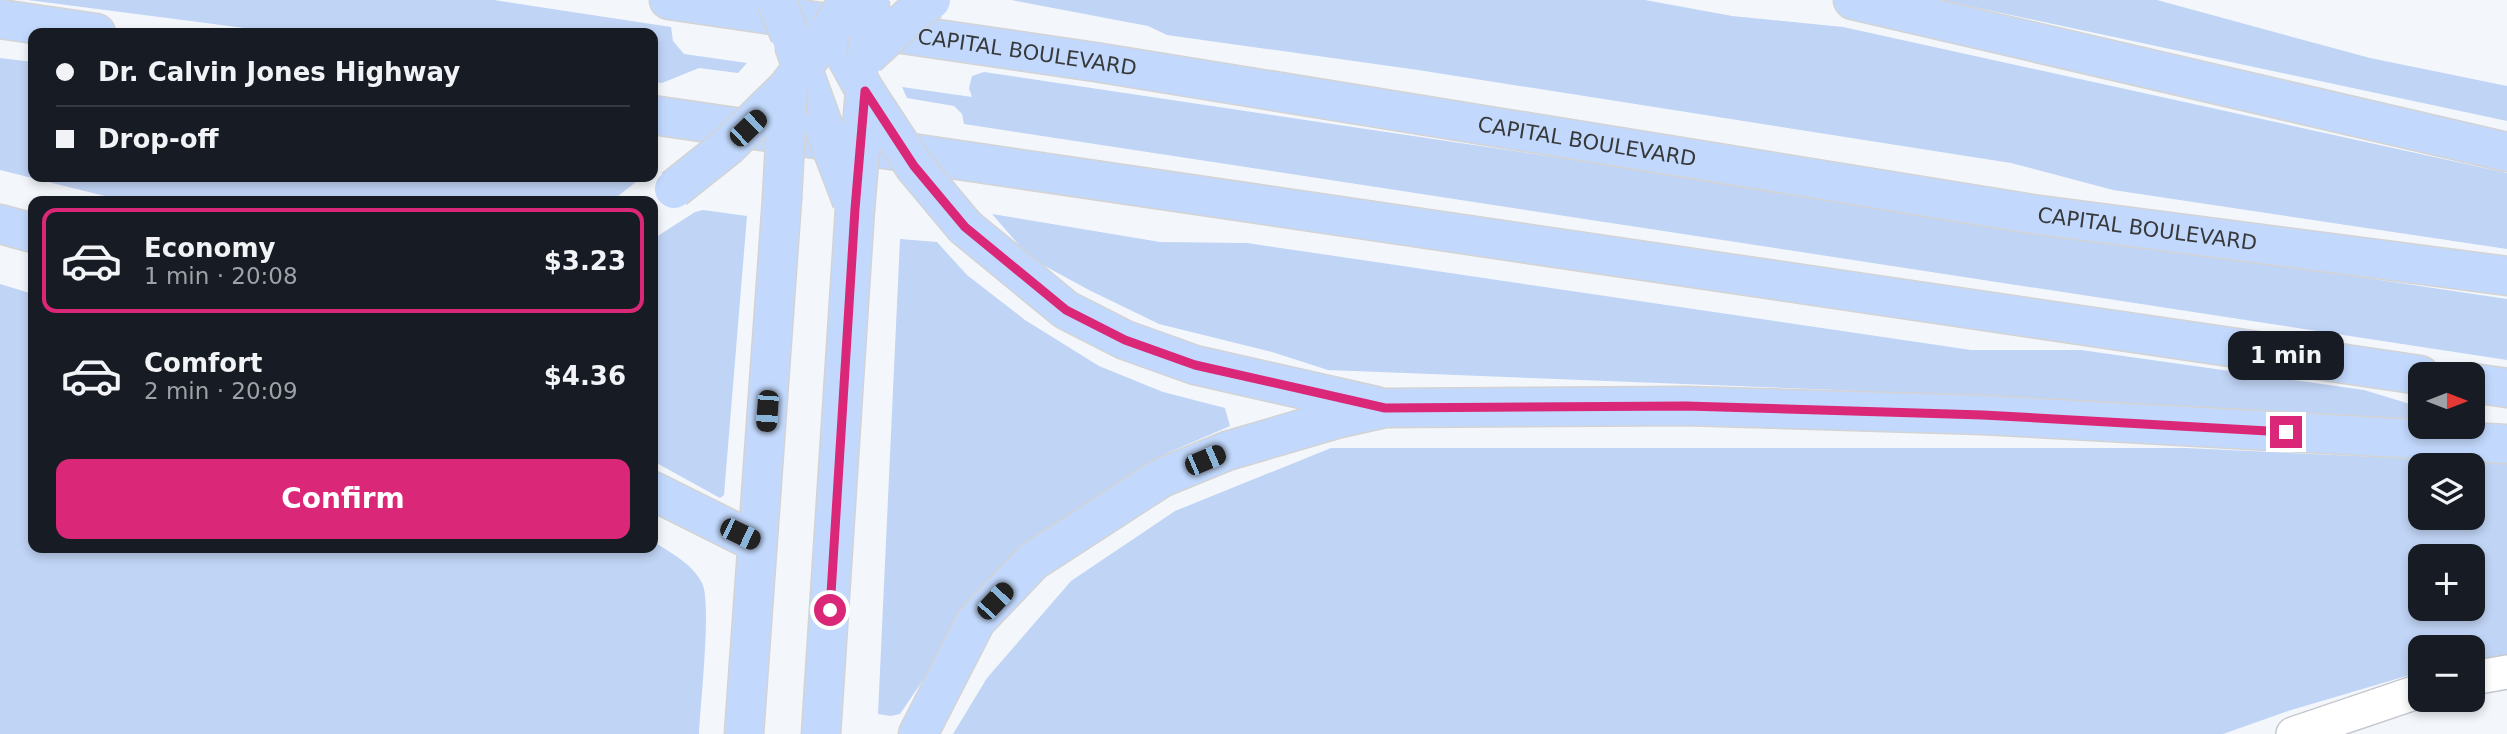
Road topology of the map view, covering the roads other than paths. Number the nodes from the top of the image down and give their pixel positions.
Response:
1 (669, 0) edge
2 (776, 0) edge
3 (870, 0) edge
4 (931, 0) edge
5 (1853, 0) edge
6 (833, 10) edge
7 (0, 19) edge
8 (62, 28) edge
9 (793, 47) edge
10 (862, 73) junction
11 (658, 116) edge
12 (823, 125) junction
13 (2507, 152) edge
14 (663, 195) edge
15 (782, 199) junction
16 (855, 209) junction
17 (0, 224) edge
18 (28, 232) edge
19 (2507, 276) edge
20 (2408, 373) edge
21 (2485, 385) edge
22 (2507, 388) edge
23 (1385, 408) junction
24 (2507, 444) edge
25 (658, 494) edge
26 (757, 543) junction
27 (2507, 671) edge
28 (2485, 676) edge
29 (2408, 695) edge
30 (744, 734) edge
31 (821, 734) edge
32 (918, 734) edge
33 (2293, 734) edge

1 - 19 highway, CAPITAL BOULEVARD
2 - 9 highway, bridge
3 - 10 highway, bridge
4 - 10 highway, bridge
5 - 13 highway
6 - 9 highway
6 - 10 highway
7 - 8 highway
9 - 12 highway
9 - 14 highway, bridge
9 - 15 highway, bridge
10 - 12 highway
10 - 16 highway, bridge
10 - 23 highway, bridge
11 - 20 highway
12 - 15 highway, bridge
12 - 16 highway, bridge
15 - 26 highway
16 - 31 highway
17 - 18 highway
21 - 22 highway
23 - 24 highway
23 - 32 highway
25 - 26 highway
26 - 30 highway
27 - 28 street
29 - 33 street

